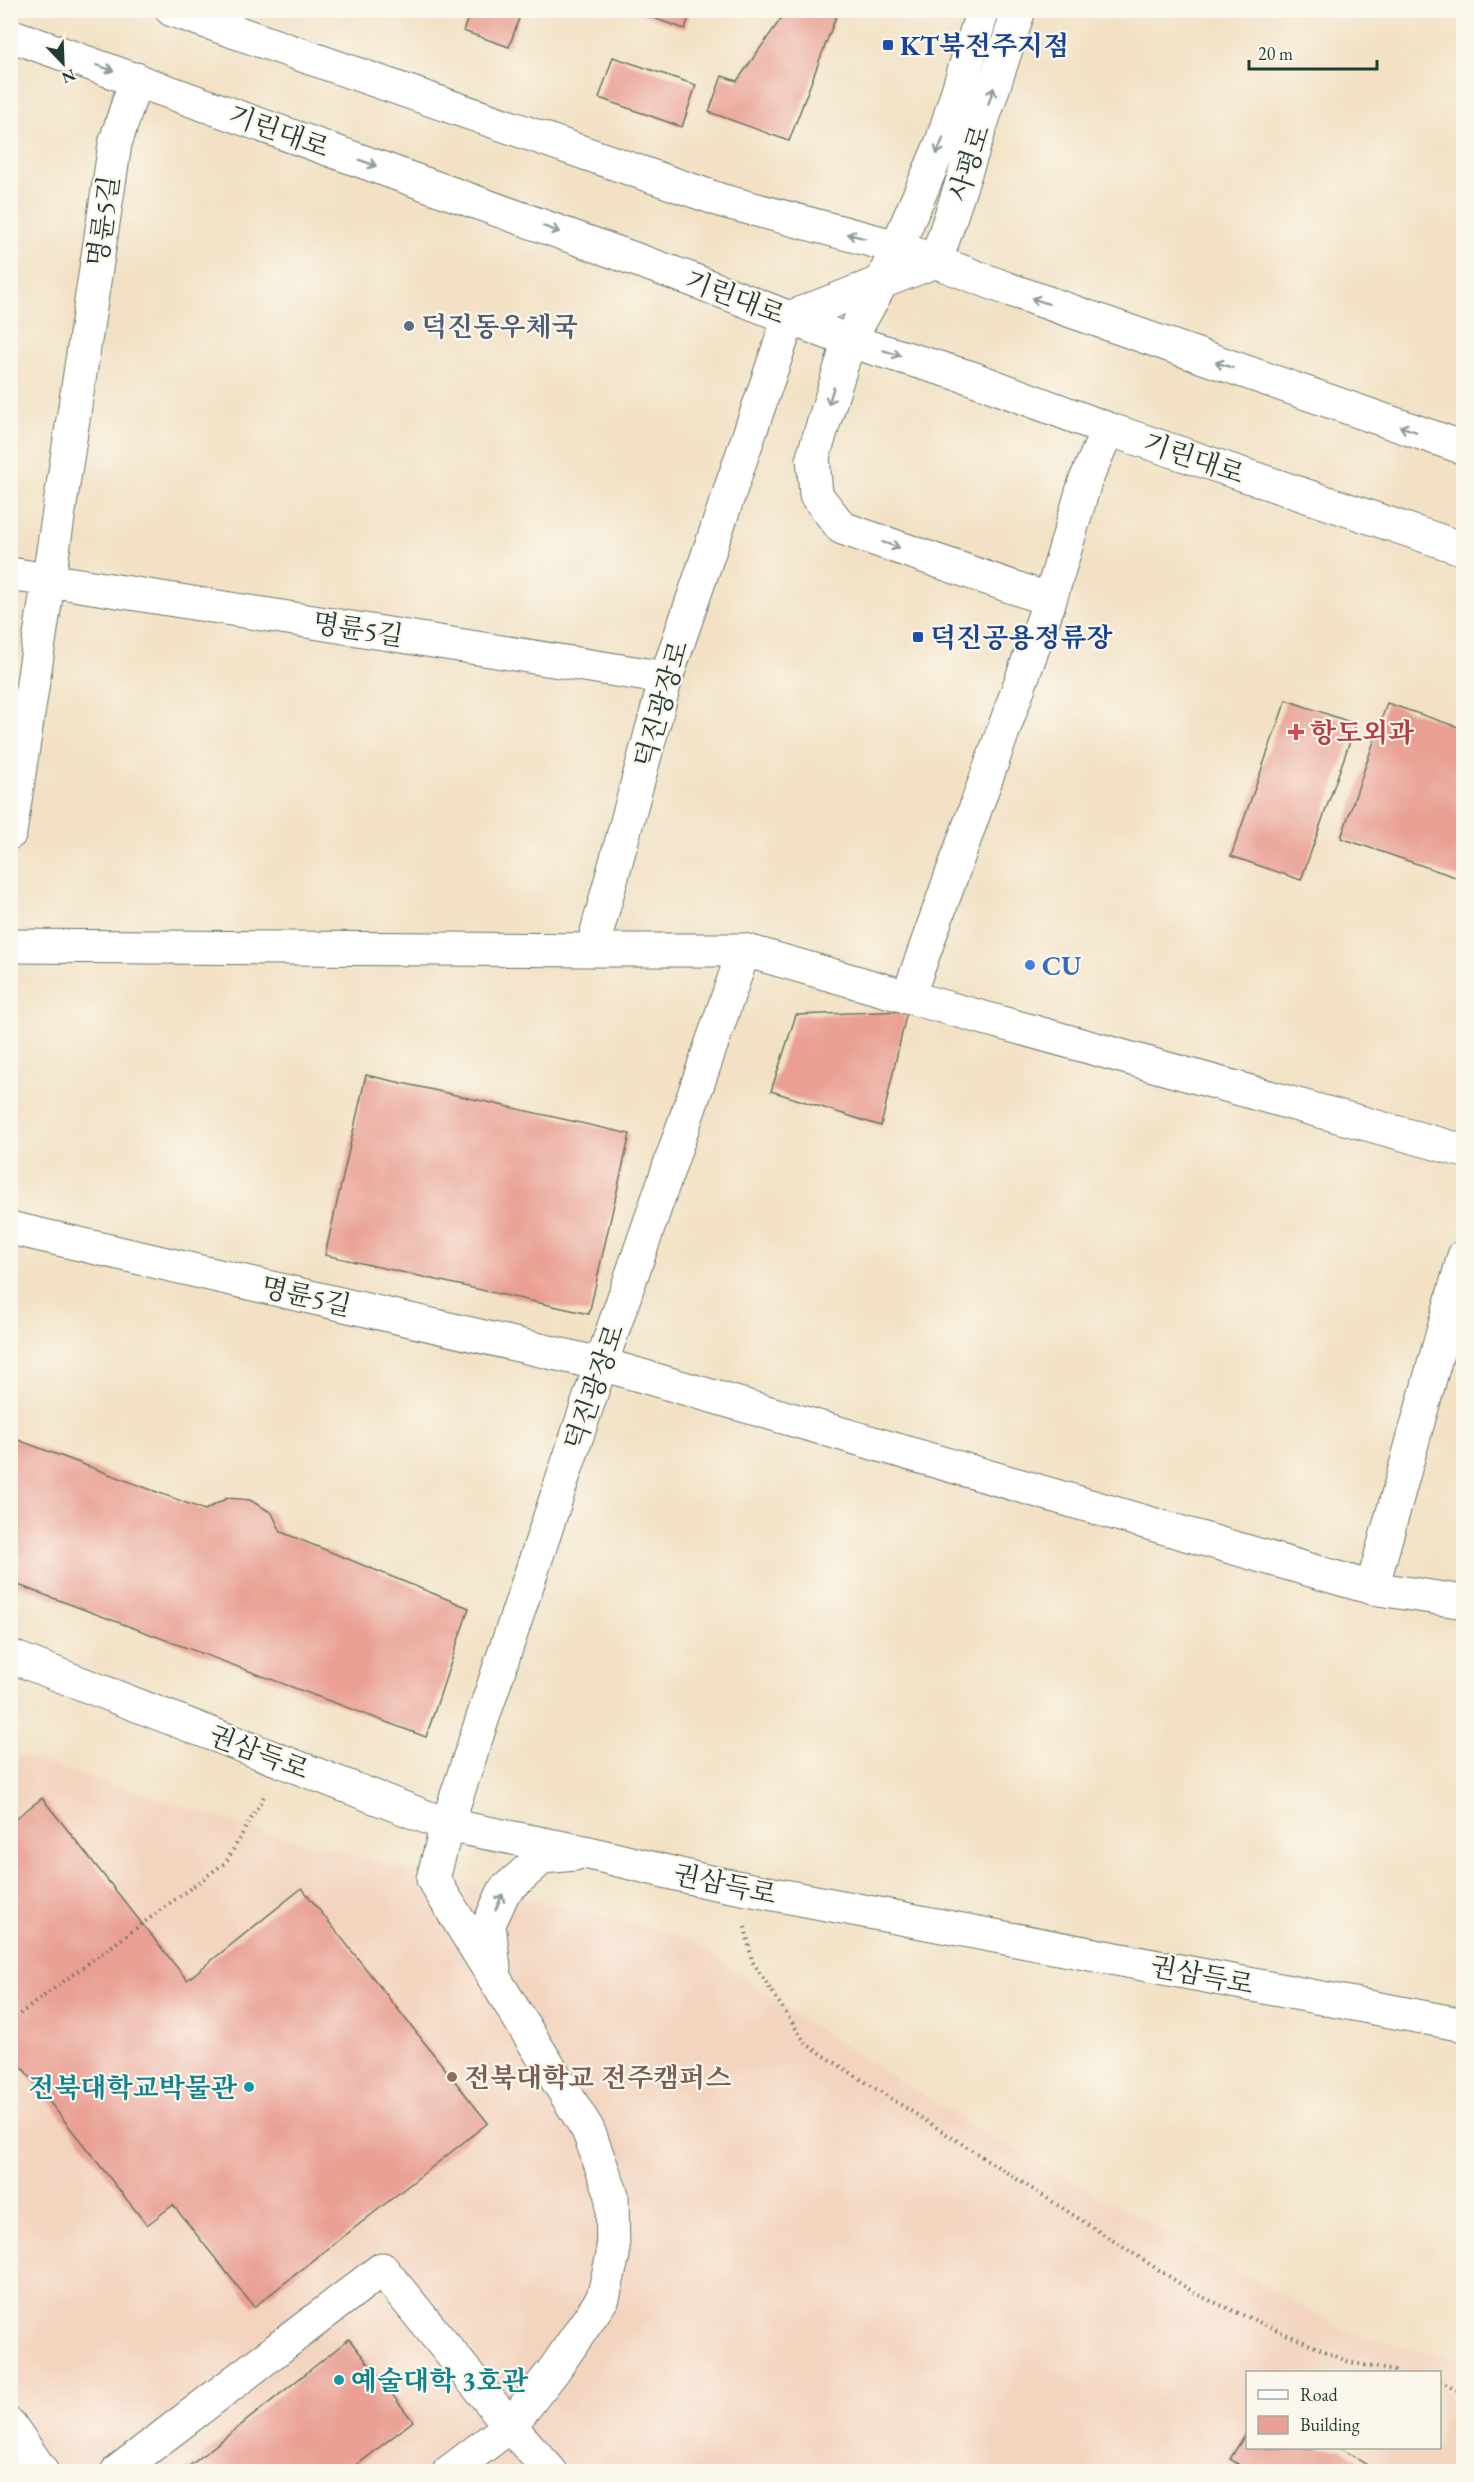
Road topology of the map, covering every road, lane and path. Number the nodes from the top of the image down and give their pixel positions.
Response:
1 (172, 10) edge
2 (983, 10) edge
3 (1019, 10) edge
4 (10, 35) edge
5 (136, 79) junction
6 (897, 247) junction
7 (936, 261) junction
8 (882, 282) junction
9 (789, 318) junction
10 (849, 341) junction
11 (1108, 429) junction
12 (1464, 448) edge
13 (1464, 549) edge
14 (10, 574) edge
15 (50, 580) junction
16 (1050, 600) junction
17 (666, 678) junction
18 (10, 833) edge
19 (10, 946) edge
20 (592, 950) junction
21 (744, 950) junction
22 (908, 997) junction
23 (1464, 1151) edge
24 (10, 1228) edge
25 (1464, 1256) edge
26 (601, 1365) junction
27 (1372, 1588) junction
28 (1464, 1602) edge
29 (10, 1656) edge
30 (267, 1791) dead end
31 (447, 1825) junction
32 (589, 1853) junction
33 (744, 1922) dead end
34 (495, 1978) junction
35 (10, 2021) edge
36 (1464, 2025) edge
37 (1390, 2371) edge
38 (1441, 2382) edge
39 (1464, 2395) edge
40 (10, 2425) edge
41 (510, 2426) junction
42 (42, 2472) edge
43 (117, 2472) edge
44 (449, 2472) edge
45 (551, 2472) edge

6 -> 1 street
2 -> 6 street, 사평로
7 -> 3 street, 사평로
4 -> 5 street, 기린대로
5 -> 9 street, 기린대로
5 - 15 street, 명륜5길
6 - 7 street
6 - 8 street, 사평로
6 - 9 street
7 - 8 street
12 -> 7 street
8 - 9 street
8 - 10 street, 사평로
9 - 10 street, 기린대로
9 - 17 street, 덕진광장로
10 -> 11 street, 기린대로
10 -> 16 street, 사평로
11 - 13 street, 기린대로
11 - 16 street
14 - 15 street
15 - 17 street, 명륜5길
15 - 18 street, 명륜5길
16 - 22 street
17 - 20 street, 덕진광장로
19 - 20 street
20 - 21 street
21 - 22 street
21 - 26 street, 덕진광장로
22 - 23 street
24 - 26 street, 명륜5길
25 - 27 street
26 - 27 street, 명륜5길
26 - 31 street, 덕진광장로
27 - 28 street, 명륜5길
29 - 31 street, 권삼득로
30 - 35 path
31 - 32 street, 권삼득로
31 - 34 street, 덕진광장로
34 -> 32 street
32 - 36 street, 권삼득로
33 - 37 path
34 - 41 street, 덕진광장로
38 - 39 path
40 - 42 street
41 - 43 street
41 - 44 street, 덕진광장로
41 - 45 street

